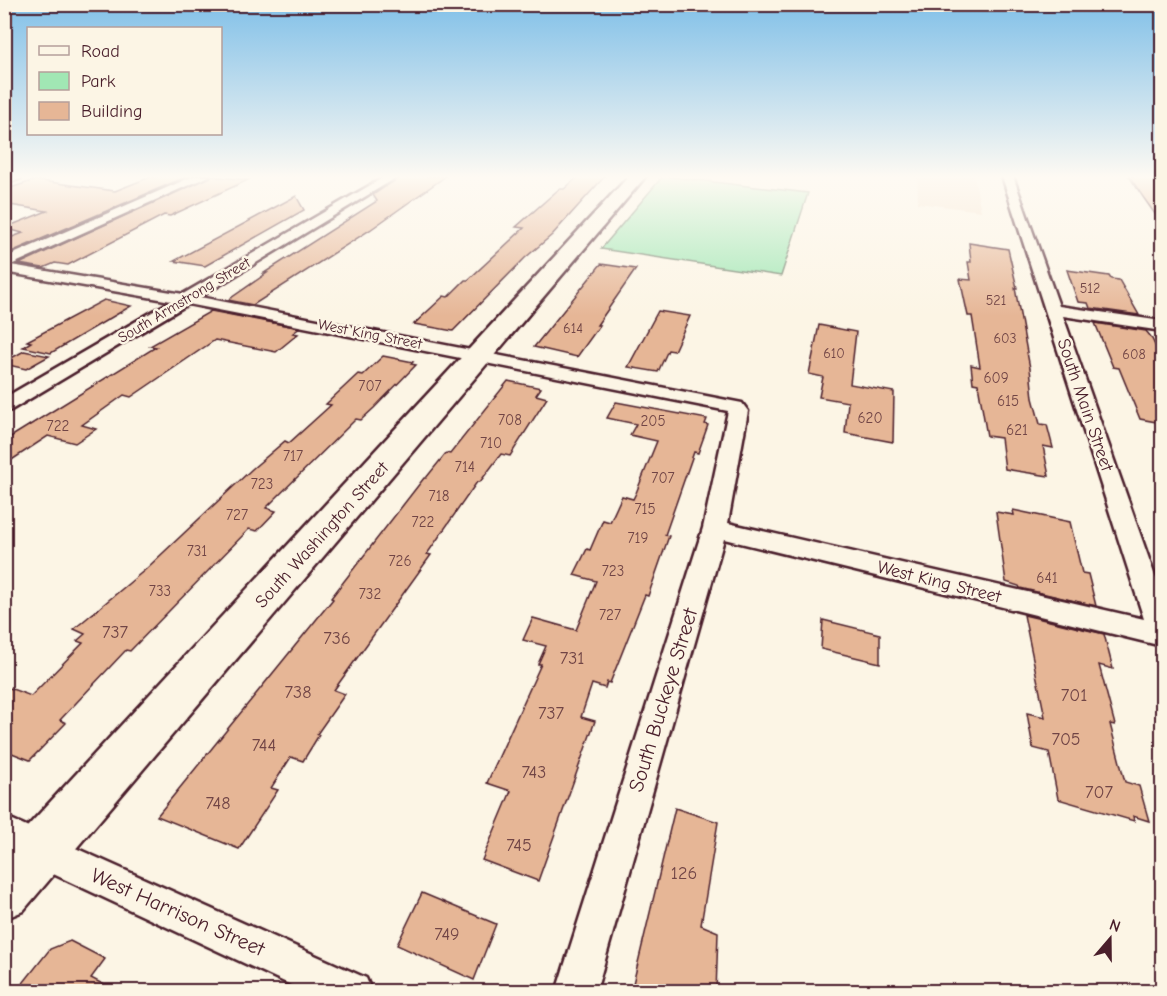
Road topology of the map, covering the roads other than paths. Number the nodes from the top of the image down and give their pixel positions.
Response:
1 (101, 222) edge
2 (315, 222) edge
3 (597, 222) edge
4 (1023, 222) edge
5 (4, 266) edge
6 (186, 299) junction
7 (1053, 310) junction
8 (1162, 326) edge
9 (481, 355) junction
10 (4, 406) edge
11 (735, 407) joint
12 (715, 528) junction
13 (1162, 634) edge
14 (4, 833) edge
15 (41, 851) junction
16 (4, 892) edge
17 (352, 992) edge
18 (576, 992) edge

1 - 5 street
2 - 6 street, South Armstrong Street
3 - 9 main road, South Washington Street
4 - 7 street, South Main Street
5 - 6 street, West King Street
6 - 9 street, West King Street
6 - 10 street, South Armstrong Street
7 - 8 street
7 - 13 street, South Main Street
9 - 11 street, West King Street
9 - 15 main road, South Washington Street
11 - 12 street, South Buckeye Street
12 - 13 street, West King Street
12 - 18 street, South Buckeye Street
14 - 15 street, West Harrison Street
15 - 16 main road, South Washington Street
15 - 17 street, West Harrison Street

